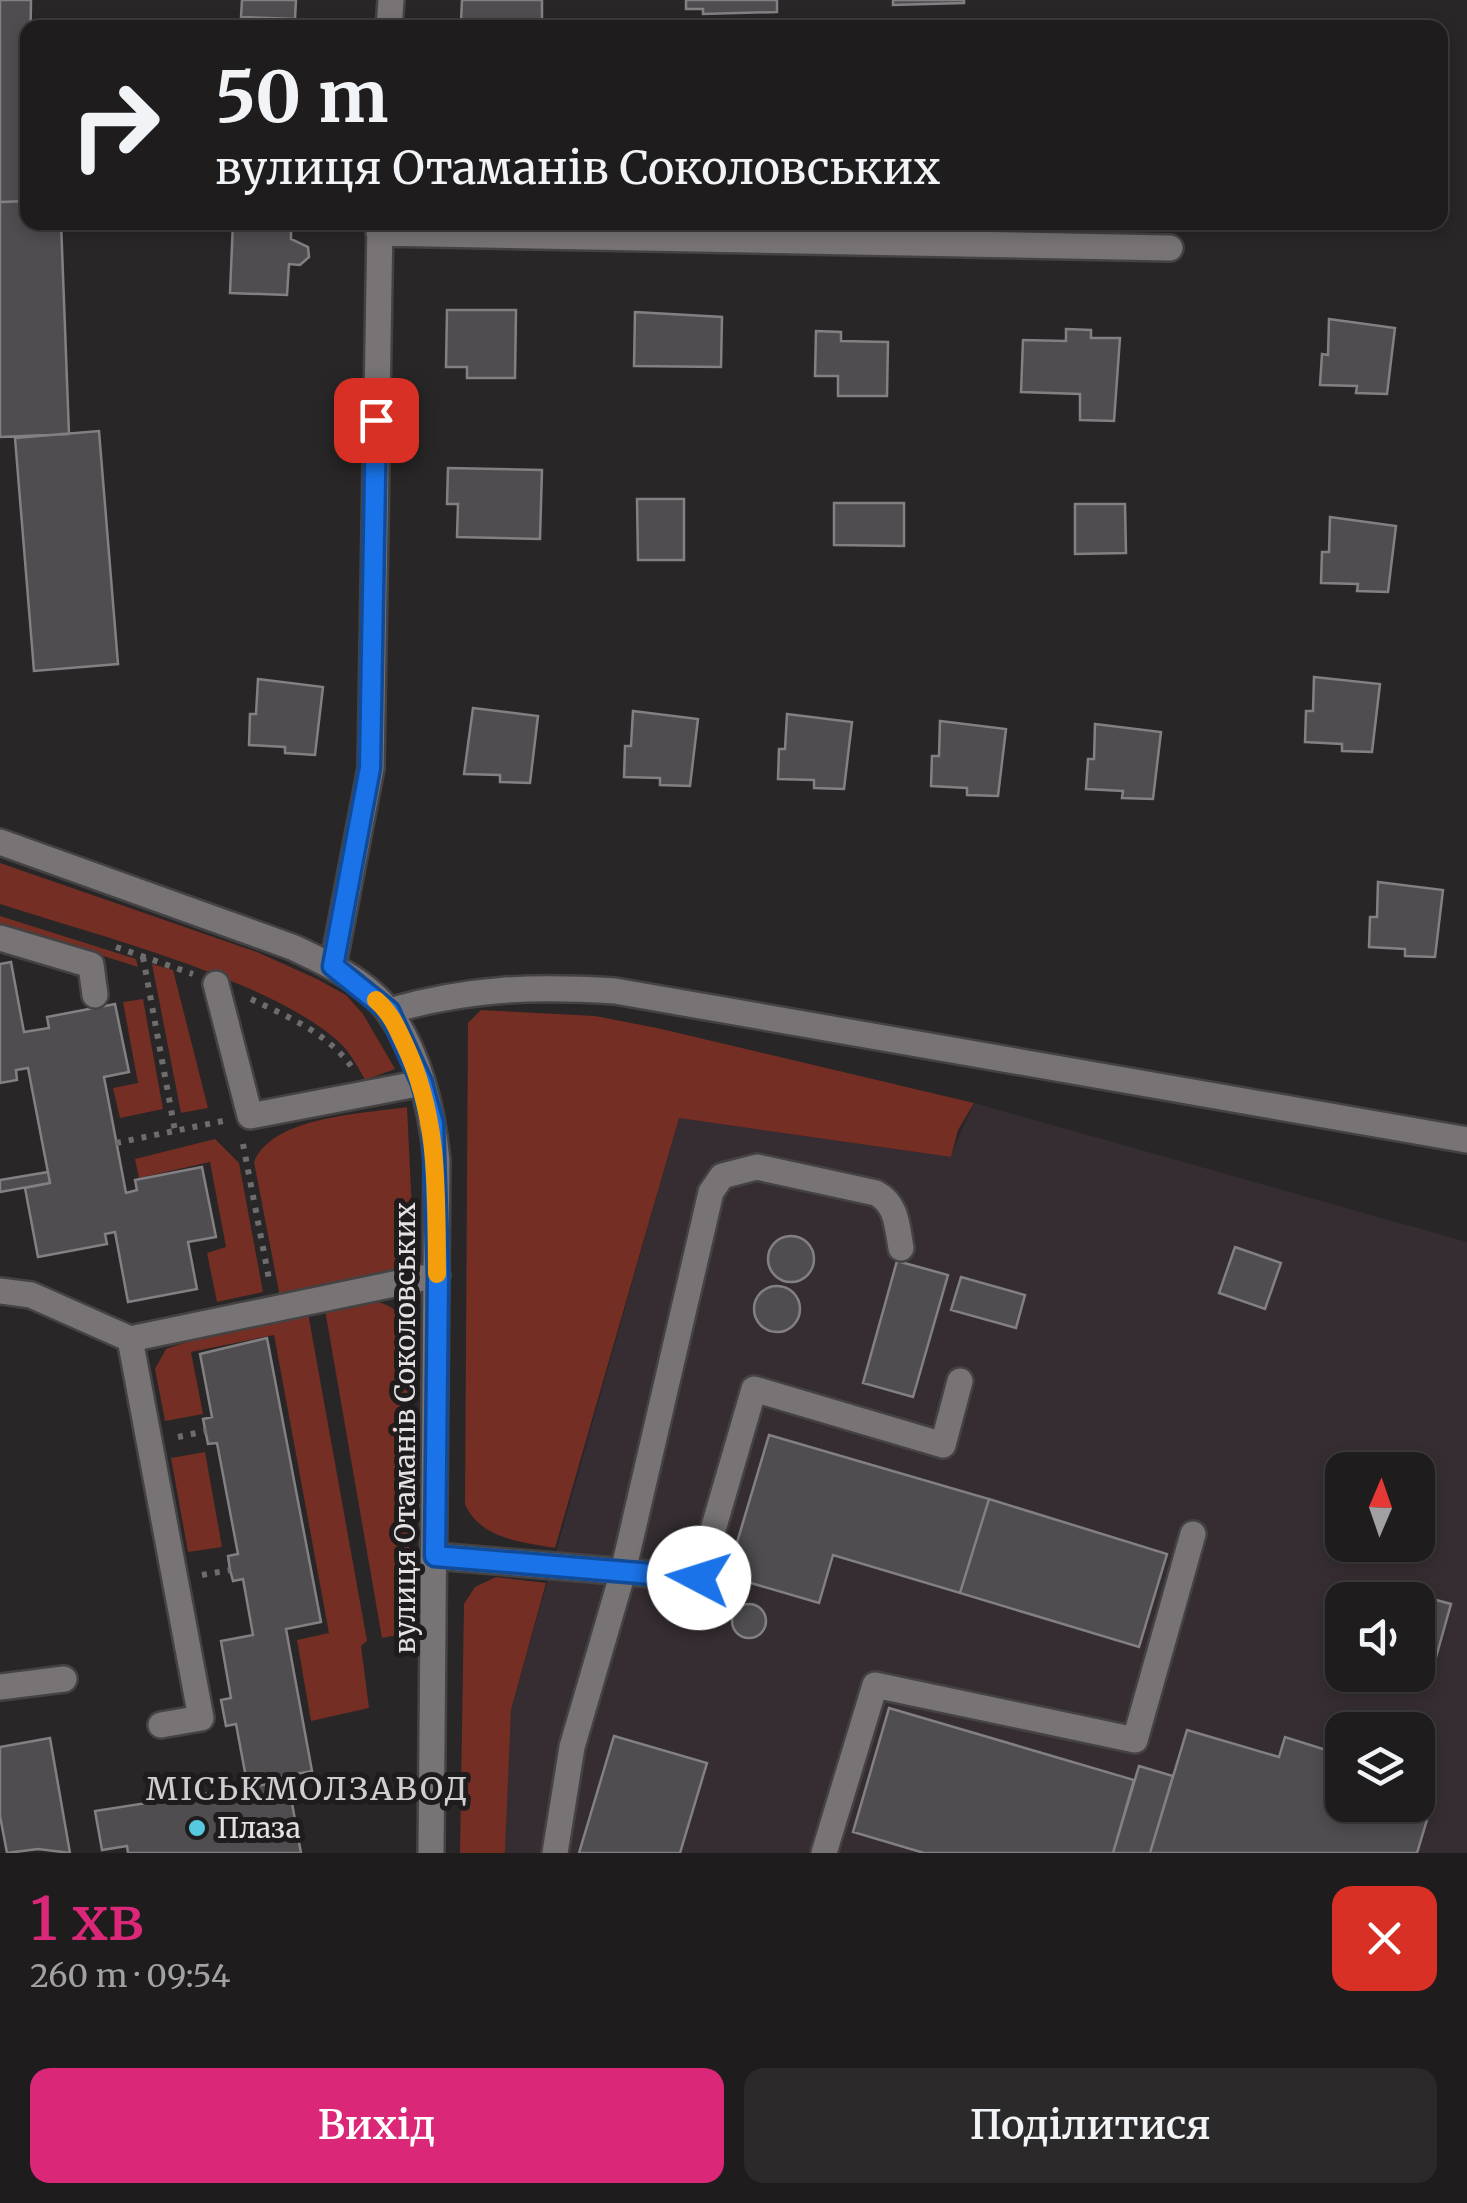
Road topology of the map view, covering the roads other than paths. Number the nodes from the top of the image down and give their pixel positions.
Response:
1 (380, 230) edge
2 (459, 230) edge
3 (1170, 248) dead end
4 (0, 842) edge
5 (0, 938) edge
6 (333, 966) junction
7 (216, 984) dead end
8 (95, 994) dead end
9 (389, 1011) junction
10 (422, 1083) junction
11 (1467, 1140) edge
12 (901, 1248) dead end
13 (438, 1275) junction
14 (0, 1290) edge
15 (130, 1339) junction
16 (960, 1381) dead end
17 (1193, 1534) dead end
18 (435, 1556) junction
19 (623, 1572) junction
20 (64, 1679) dead end
21 (0, 1687) edge
22 (161, 1725) dead end
23 (431, 1853) edge
24 (555, 1853) edge
25 (824, 1853) edge

1 - 6 street
2 - 3 street
4 - 6 street
5 - 8 street
6 - 9 street
7 - 10 street
9 - 10 street, вулиця Отаманів Соколовських
9 - 11 street
10 - 13 street, вулиця Отаманів Соколовських
12 - 19 street
13 - 15 street
13 - 18 street, вулиця Отаманів Соколовських
14 - 15 street
15 - 22 street
16 - 19 street
17 - 25 street
18 - 19 street
18 - 23 street, вулиця Отаманів Соколовських
19 - 24 street
20 - 21 street

